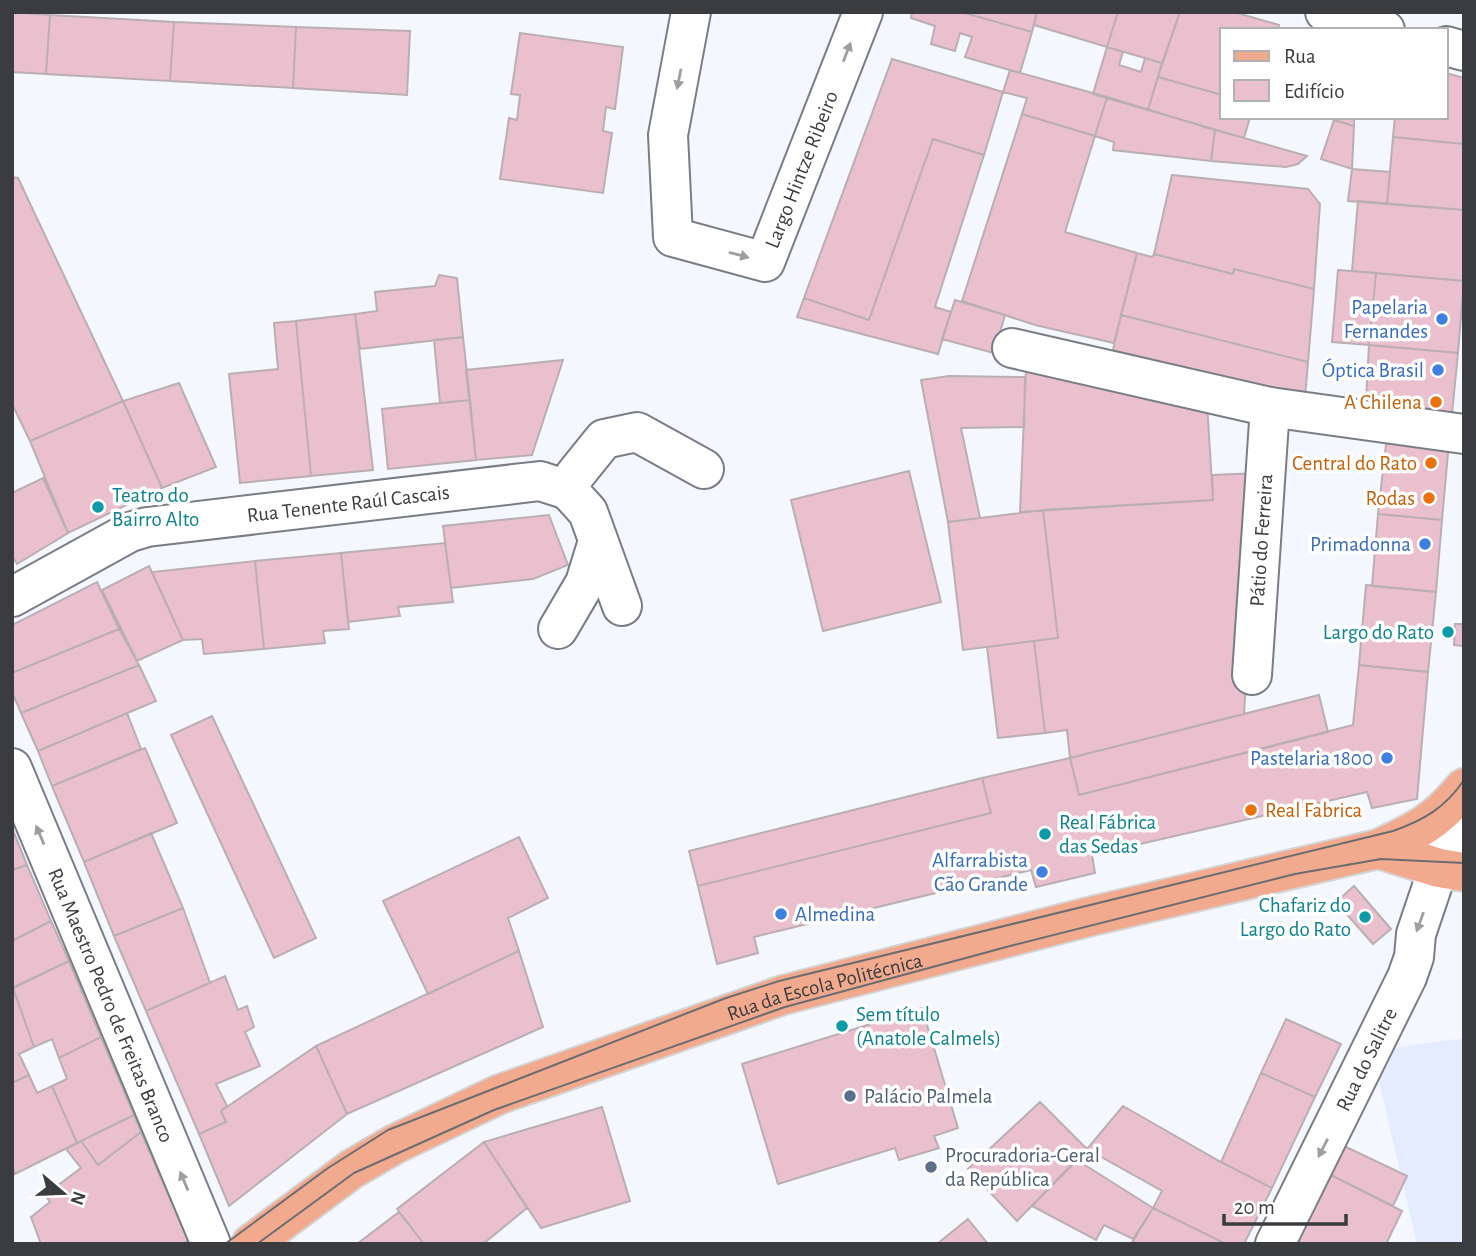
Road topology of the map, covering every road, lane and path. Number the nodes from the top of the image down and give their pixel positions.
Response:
1 (691, 12) edge
2 (863, 12) edge
3 (1325, 12) edge
4 (1378, 28) edge
5 (1012, 348) dead end
6 (1269, 407) junction
7 (1464, 434) edge
8 (704, 469) dead end
9 (568, 490) junction
10 (598, 541) junction
11 (12, 597) edge
12 (622, 606) dead end
13 (558, 629) dead end
14 (1252, 675) dead end
15 (12, 768) edge
16 (1464, 790) edge
17 (1378, 849) junction
18 (1451, 870) edge
19 (211, 1244) edge
20 (251, 1244) edge
21 (1275, 1244) edge

1 -> 2 street, Largo Hintze Ribeiro
3 - 4 street
5 - 6 street
6 - 7 street
6 - 14 street, Pátio do Ferreira
8 - 9 street
9 - 10 street
9 - 11 street, Rua Tenente Raúl Cascais
10 - 12 street
10 - 13 street
19 -> 15 street, Rua Maestro Pedro de Freitas Branco
16 - 17 main road, Rua da Escola Politécnica
16 - 18 street, Rua do Salitre
17 - 18 main road
17 - 20 main road, Rua da Escola Politécnica
18 -> 21 street, Rua do Salitre

